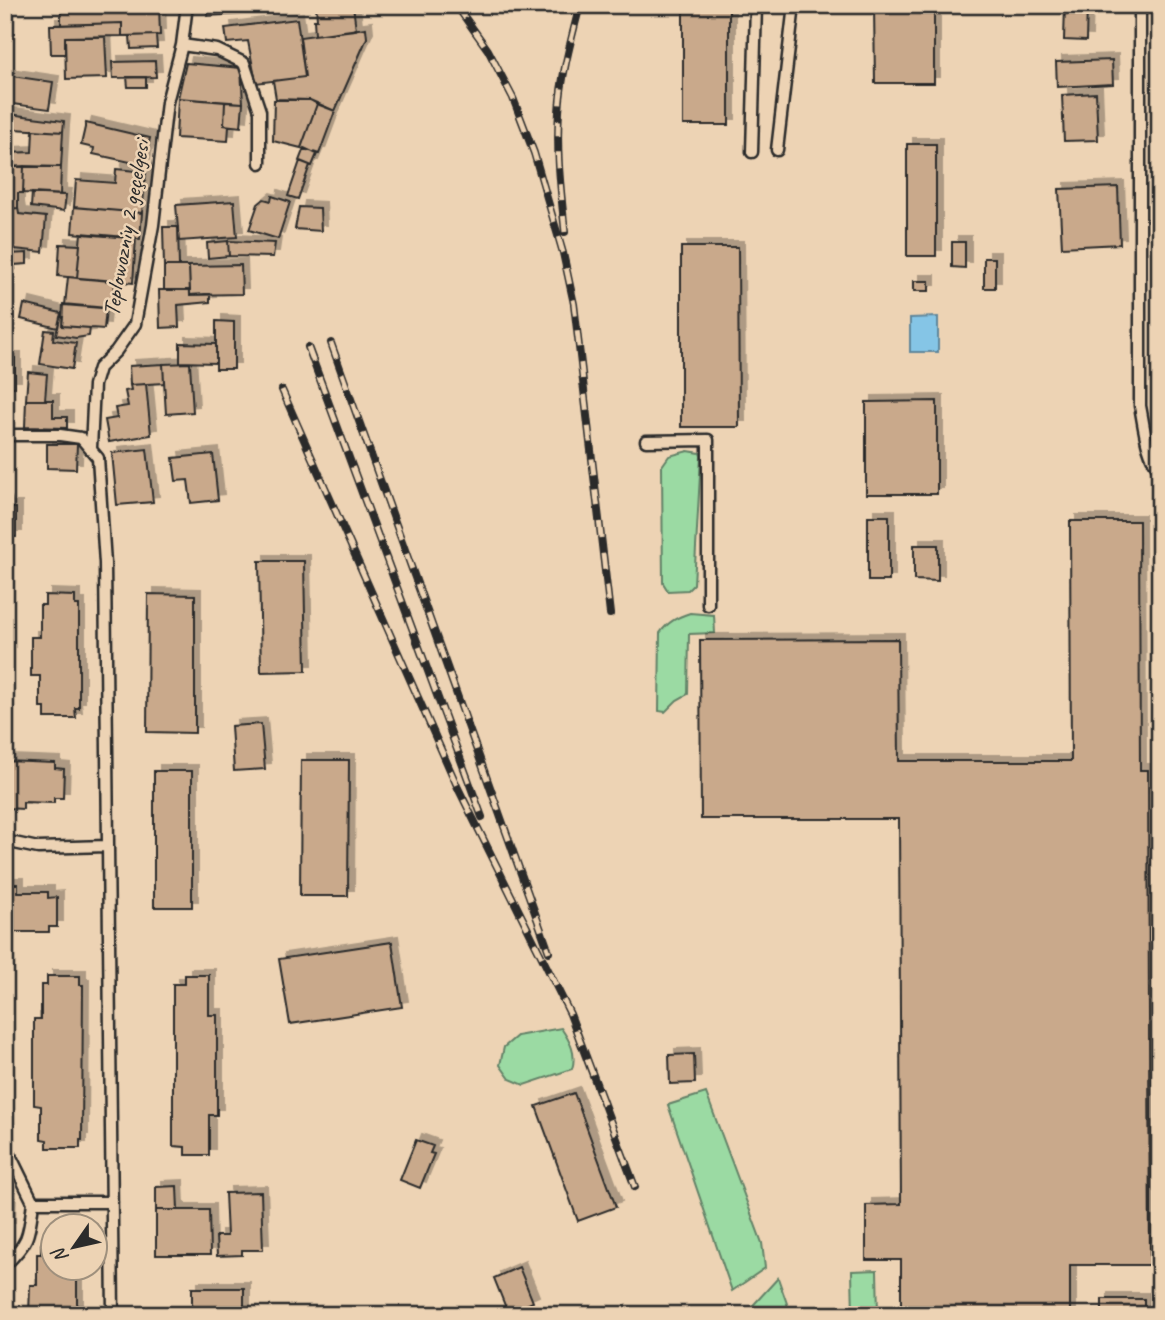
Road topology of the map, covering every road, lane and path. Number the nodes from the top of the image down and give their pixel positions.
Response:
1 (187, 5) edge
2 (756, 5) edge
3 (794, 5) edge
4 (1140, 5) edge
5 (183, 45) junction
6 (777, 150) dead end
7 (751, 152) dead end
8 (260, 163) dead end
9 (5, 435) edge
10 (646, 441) dead end
11 (91, 449) junction
12 (1160, 470) edge
13 (708, 604) dead end
14 (5, 841) edge
15 (107, 846) junction
16 (5, 1149) edge
17 (33, 1202) junction
18 (112, 1202) junction
19 (5, 1265) edge
20 (113, 1315) edge

1 - 5 lane, Teplowozniy 2 geçelgesi
2 - 7 lane
3 - 6 lane
4 - 12 lane
5 - 8 lane
5 - 11 lane, Teplowozniy 2 geçelgesi
9 - 11 lane
10 - 13 lane
11 - 15 lane, Teplowozniy 2 geçelgesi
14 - 15 lane
15 - 18 lane, Teplowozniy 2 geçelgesi
16 - 17 lane
17 - 18 lane
17 - 19 lane
18 - 20 lane, Teplowozniy 2 geçelgesi

